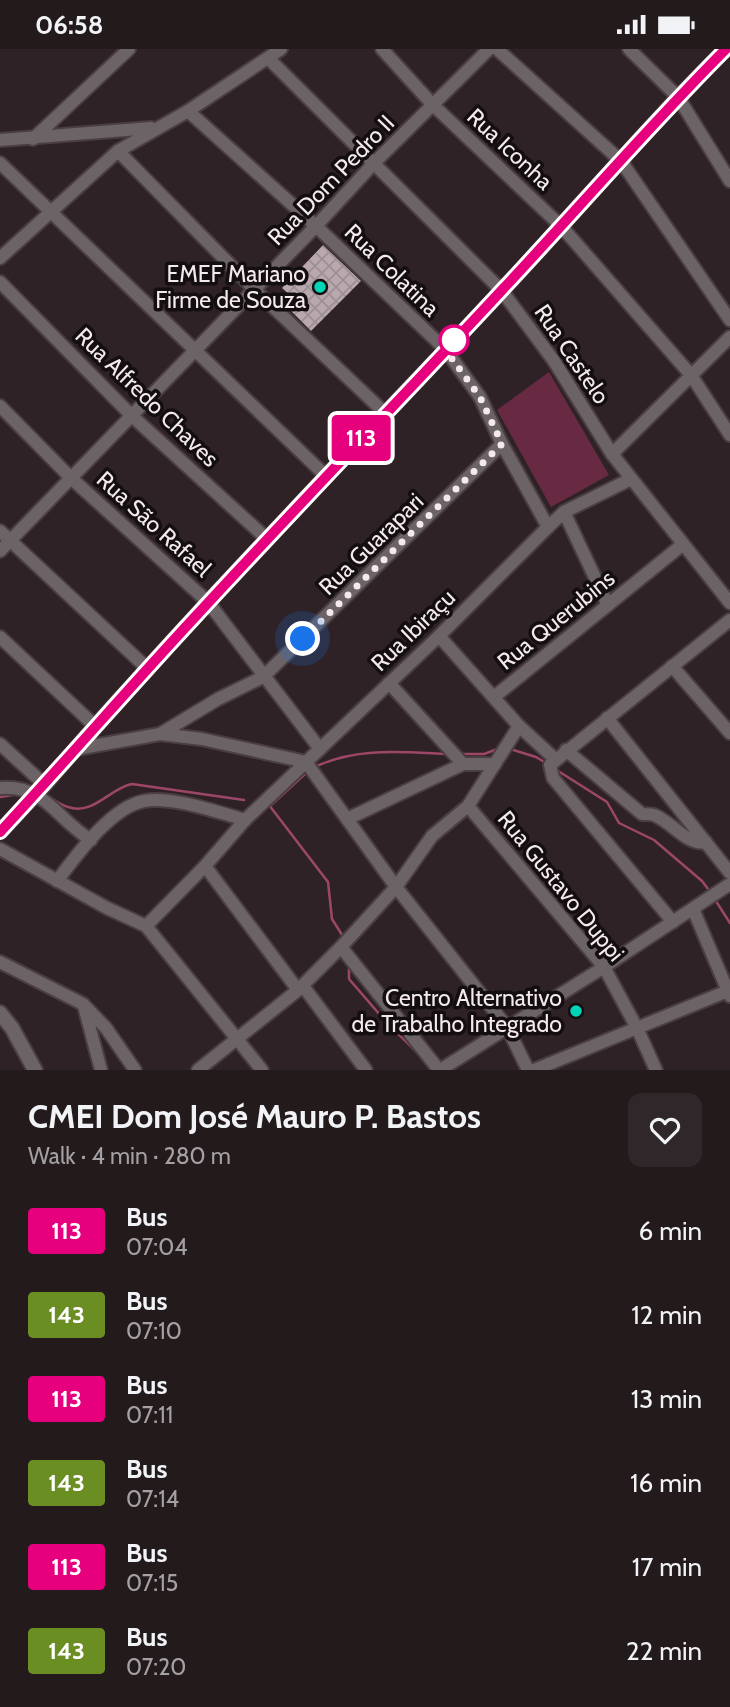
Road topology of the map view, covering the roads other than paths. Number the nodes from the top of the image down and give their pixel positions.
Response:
1 (129, 49) edge
2 (281, 49) edge
3 (382, 49) edge
4 (489, 49) edge
5 (497, 49) edge
6 (629, 49) edge
7 (726, 49) edge
8 (268, 58) junction
9 (678, 97) junction
10 (433, 105) junction
11 (188, 111) junction
12 (155, 128) junction
13 (33, 139) junction
14 (0, 140) edge
15 (118, 151) junction
16 (621, 161) junction
17 (0, 163) edge
18 (374, 163) junction
19 (730, 181) edge
20 (51, 209) junction
21 (316, 226) junction
22 (561, 226) junction
23 (0, 258) edge
24 (0, 282) edge
25 (255, 290) junction
26 (502, 291) junction
27 (730, 320) edge
28 (730, 337) edge
29 (445, 349) junction
30 (194, 352) junction
31 (691, 375) junction
32 (0, 406) edge
33 (385, 413) junction
34 (132, 416) junction
35 (730, 435) edge
36 (502, 444) junction
37 (611, 454) junction
38 (326, 476) junction
39 (71, 478) junction
40 (631, 479) junction
41 (564, 512) junction
42 (548, 527) junction
43 (0, 531) edge
44 (267, 539) junction
45 (10, 541) junction
46 (682, 545) junction
47 (0, 551) edge
48 (208, 603) junction
49 (730, 603) edge
50 (608, 605) junction
51 (730, 620) edge
52 (439, 636) junction
53 (0, 637) edge
54 (672, 666) junction
55 (148, 669) junction
56 (263, 677) junction
57 (389, 683) junction
58 (494, 697) junction
59 (607, 718) junction
60 (95, 726) junction
61 (519, 726) junction
62 (730, 733) edge
63 (160, 734) junction
64 (0, 744) edge
65 (76, 749) junction
66 (320, 749) junction
67 (566, 750) junction
68 (306, 762) junction
69 (552, 762) junction
70 (463, 764) junction
71 (495, 764) junction
72 (0, 788) edge
73 (41, 789) junction
74 (468, 806) junction
75 (346, 819) junction
76 (245, 820) junction
77 (0, 832) edge
78 (91, 840) junction
79 (706, 842) junction
80 (0, 849) edge
81 (205, 866) junction
82 (730, 873) edge
83 (57, 881) junction
84 (730, 884) edge
85 (396, 887) junction
86 (693, 909) junction
87 (673, 922) junction
88 (146, 926) junction
89 (341, 947) junction
90 (0, 962) edge
91 (604, 967) junction
92 (300, 988) junction
93 (729, 992) edge
94 (83, 1004) junction
95 (0, 1013) edge
96 (507, 1027) junction
97 (637, 1028) junction
98 (236, 1038) junction
99 (35, 1070) edge
100 (101, 1070) edge
101 (135, 1070) edge
102 (198, 1070) edge
103 (262, 1070) edge
104 (366, 1070) edge
105 (439, 1070) edge
106 (528, 1070) edge
107 (534, 1070) edge
108 (656, 1070) edge

1 - 13 street
2 - 8 street
3 - 10 street, Rua Iconha
4 - 10 street, Rua Dom Pedro II
5 - 16 street
6 - 9 street
7 - 9 street
8 - 11 street
8 - 18 street, Rua Castelo
9 - 16 street
9 - 19 street
10 - 18 street, Rua Dom Pedro II
10 - 22 street, Rua Iconha
11 - 12 street
11 - 21 street, Rua Colatina
12 - 13 street
12 - 15 street
13 - 14 street
15 - 20 street
15 - 25 street
16 - 22 street
16 - 27 street
17 - 20 street
18 - 21 street, Rua Dom Pedro II
18 - 26 street, Rua Castelo
20 - 23 street
20 - 30 street
21 - 25 street, Rua Dom Pedro II
21 - 29 street, Rua Colatina
22 - 26 street
22 - 31 street, Rua Iconha
24 - 34 street, Rua Alfredo Chaves
25 - 30 street, Rua Dom Pedro II
25 - 33 street
26 - 29 street
26 - 37 street, Rua Castelo
28 - 31 street
29 - 33 street
29 - 36 street, Rua Colatina
30 - 34 street, Rua Dom Pedro II
30 - 38 street
31 - 35 street, Rua Iconha
31 - 37 street
32 - 39 street, Rua São Rafael
33 - 38 street
34 - 39 street, Rua Dom Pedro II
34 - 44 street, Rua Alfredo Chaves
36 - 42 street, Rua Colatina
36 - 56 street, Rua Guarapari
37 - 40 street, Rua Castelo
38 - 44 street
39 - 45 street, Rua Dom Pedro II
39 - 48 street, Rua São Rafael
40 - 41 street, Rua Ibiraçu
40 - 46 street, Rua Castelo
41 - 42 street, Rua Ibiraçu
41 - 50 street
42 - 52 street, Rua Ibiraçu
43 - 45 street
44 - 48 street
45 - 47 street, Rua Dom Pedro II
45 - 55 street
46 - 49 street, Rua Castelo
46 - 50 street, Rua Querubins
48 - 55 street
48 - 56 street, Rua São Rafael
50 - 58 street, Rua Querubins
51 - 54 street
52 - 57 street, Rua Ibiraçu
52 - 58 street
53 - 60 street
54 - 59 street
54 - 62 street
55 - 60 street
56 - 63 street, Rua Guarapari
56 - 66 street, Rua São Rafael
57 - 66 street, Rua Ibiraçu
57 - 70 street
58 - 61 street, Rua Querubins
59 - 67 street
59 - 79 street
60 - 65 street
61 - 69 street, Rua Querubins
61 - 71 street
63 - 65 street, Rua Guarapari
63 - 68 street
64 - 73 street
65 - 73 street
66 - 68 street, Rua Ibiraçu
67 - 69 street
67 - 79 street
68 - 75 street
68 - 76 street, Rua Ibiraçu
69 - 87 street, Rua Querubins
70 - 71 street
70 - 75 street
71 - 74 street
72 - 73 street
73 - 77 street
73 - 78 street
74 - 85 street
74 - 91 street, Rua Gustavo Duppi
75 - 85 street
76 - 78 street
76 - 81 street, Rua Ibiraçu
78 - 83 street
79 - 82 street
80 - 83 street
81 - 88 street, Rua Ibiraçu
81 - 92 street
83 - 88 street
84 - 86 street
85 - 89 street
85 - 96 street
86 - 87 street
86 - 93 street
87 - 91 street
88 - 98 street
89 - 92 street
89 - 105 street
90 - 94 street
91 - 96 street
91 - 97 street, Rua Gustavo Duppi
92 - 98 street
92 - 104 street
93 - 97 street
94 - 100 street
94 - 101 street
95 - 99 street
96 - 105 street
96 - 106 street
97 - 107 street
97 - 108 street, Rua Gustavo Duppi
98 - 102 street
98 - 103 street

